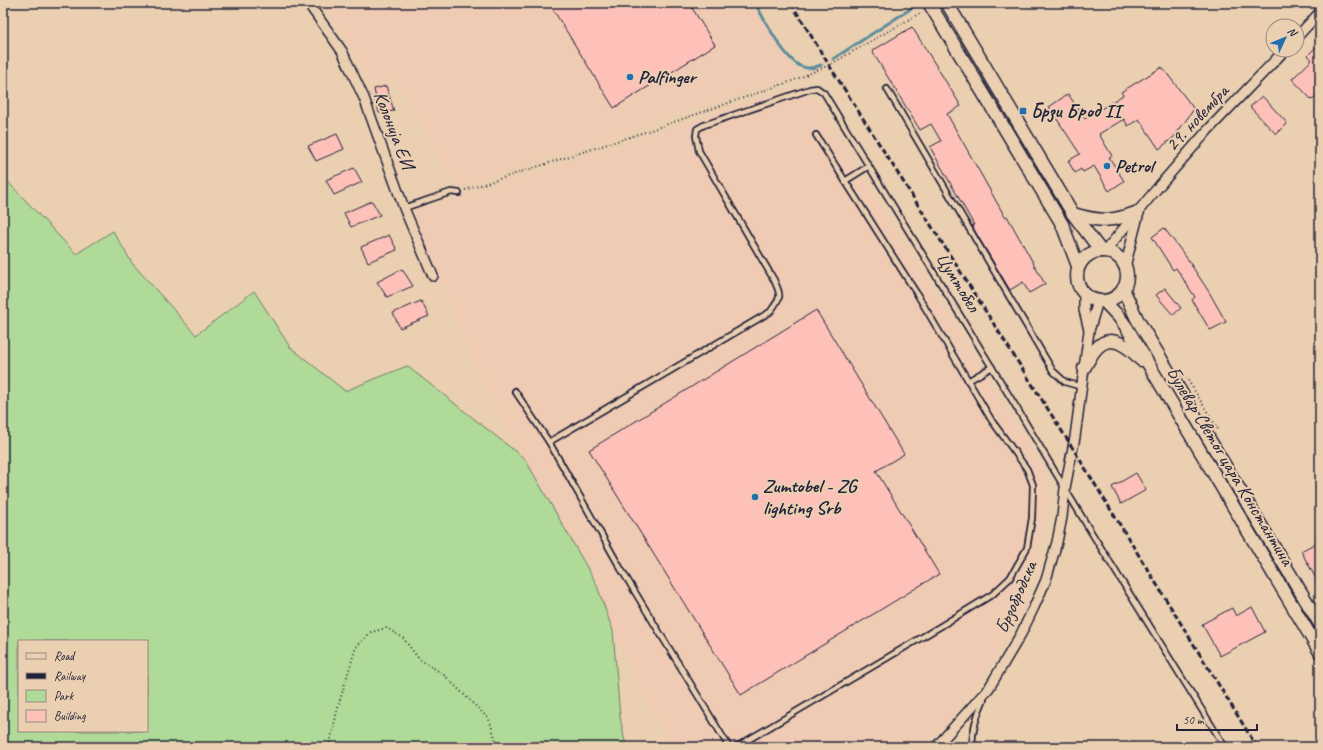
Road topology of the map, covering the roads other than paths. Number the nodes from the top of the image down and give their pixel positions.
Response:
1 (308, 3) edge
2 (947, 3) edge
3 (931, 5) edge
4 (1320, 12) edge
5 (1305, 28) edge
6 (1277, 58) edge
7 (887, 89) dead end
8 (816, 135) dead end
9 (869, 166) junction
10 (845, 181) junction
11 (459, 192) road end
12 (404, 208) junction
13 (1138, 212) junction
14 (1073, 214) junction
15 (1103, 251) junction
16 (1078, 266) junction
17 (1125, 267) junction
18 (433, 276) dead end
19 (1123, 289) junction
20 (1084, 294) junction
21 (1101, 301) junction
22 (1089, 331) junction
23 (992, 367) junction
24 (1084, 368) junction
25 (1154, 372) junction
26 (968, 381) junction
27 (1082, 387) junction
28 (515, 390) dead end
29 (549, 442) junction
30 (1065, 488) junction
31 (1320, 624) edge
32 (1320, 652) edge
33 (989, 688) junction
34 (730, 747) edge
35 (736, 747) edge
36 (936, 747) edge
37 (972, 747) edge
38 (1224, 747) edge

1 - 12 street, Колонија ЕИ
2 - 14 main road
3 - 16 main road
4 - 5 street
6 - 13 street, 29. новембра
7 - 27 lane, Цумтобел
8 - 10 lane
9 - 10 lane
9 - 23 lane, Цумтобел
9 - 29 lane, Цумтобел
10 - 26 lane
11 - 12 lane
12 - 18 street, Колонија ЕИ
13 - 14 main road
13 - 15 street, 29. новембра
13 - 17 street, 29. новембра
14 - 15 main road
15 - 16 main road
15 - 17 main road
16 - 20 main road
17 - 19 main road
19 - 21 main road
19 - 31 main road, Булевар Светог цара Константина
20 - 21 main road
20 - 22 street
21 - 22 street
21 - 25 main road, Булевар Светог цара Константина
22 - 24 street, Брзобродска
23 - 26 lane
23 - 30 lane, Цумтобел
24 - 25 main road
24 - 27 street, Брзобродска
25 - 32 main road, Булевар Светог цара Константина
26 - 35 lane
27 - 30 street, Брзобродска
28 - 29 lane
29 - 34 lane
30 - 33 street, Брзобродска
30 - 38 lane, Цумтобел
33 - 36 street, Брзобродска
33 - 37 lane

